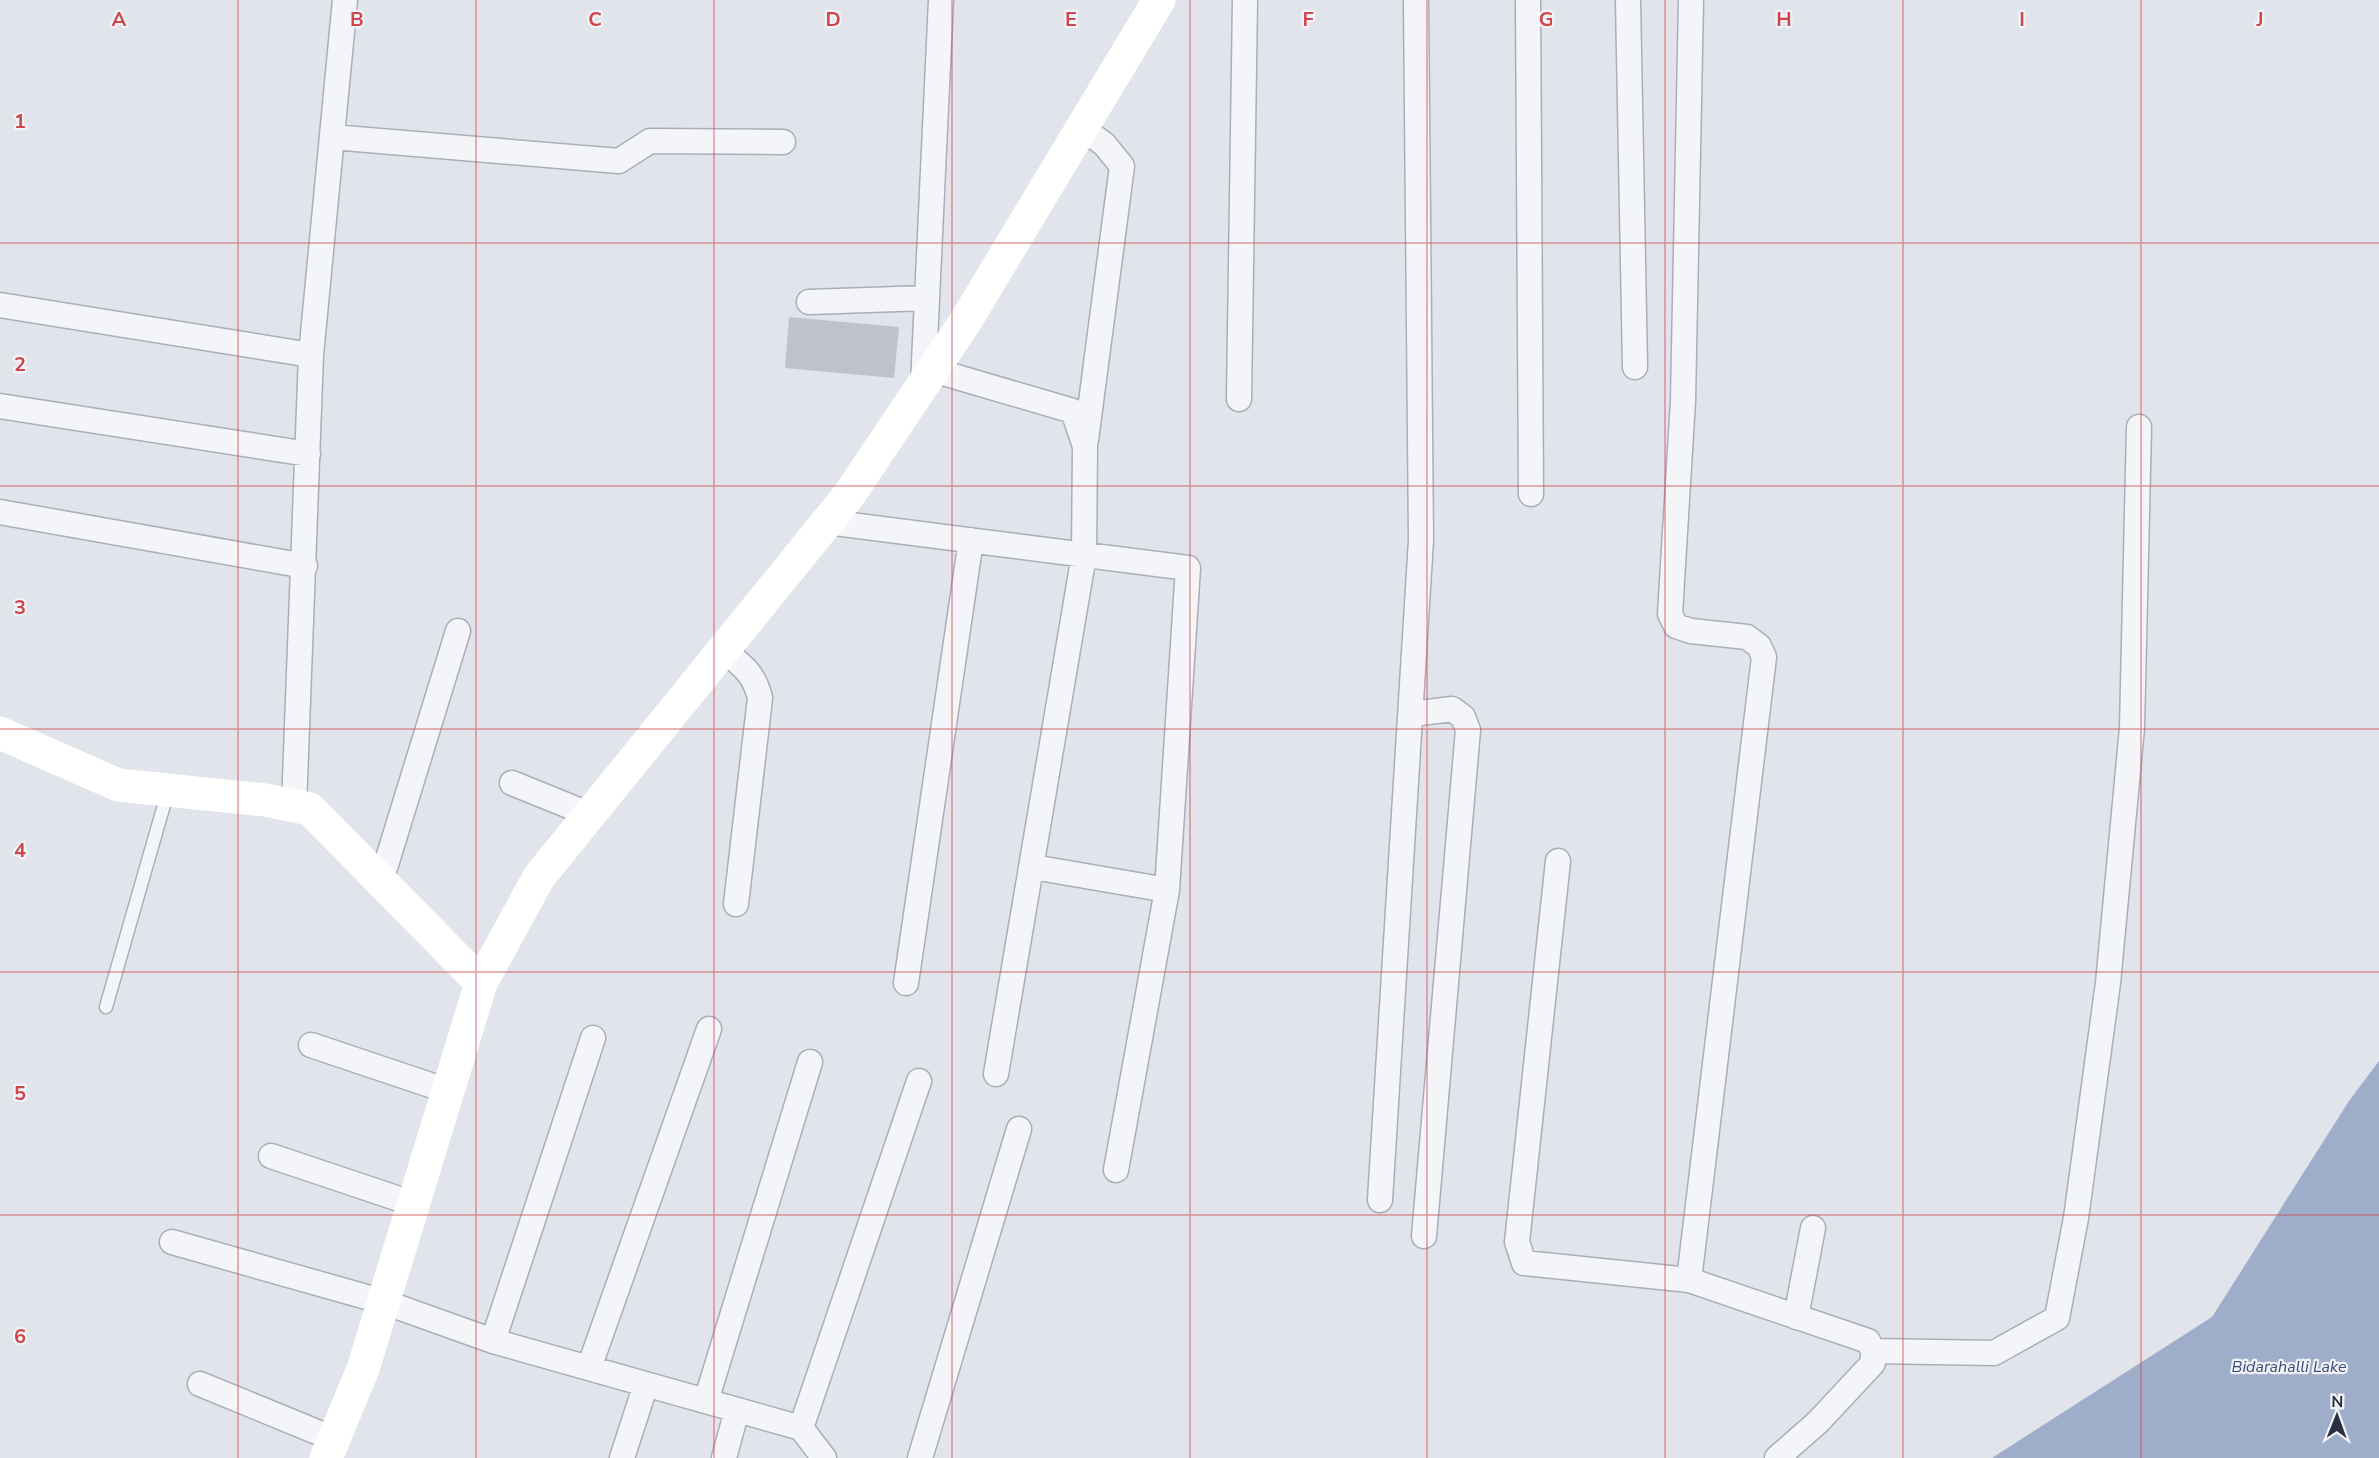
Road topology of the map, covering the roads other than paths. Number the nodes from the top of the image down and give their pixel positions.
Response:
1 (345, 0) edge
2 (941, 0) edge
3 (1159, 0) edge
4 (1245, 0) edge
5 (1416, 0) edge
6 (1528, 0) edge
7 (1628, 0) edge
8 (1691, 0) edge
9 (1083, 129) junction
10 (332, 137) junction
11 (783, 142) dead end
12 (927, 298) junction
13 (809, 302) dead end
14 (0, 304) edge
15 (311, 355) junction
16 (1635, 367) dead end
17 (928, 377) junction
18 (1239, 399) dead end
19 (0, 406) edge
20 (2139, 426) dead end
21 (1085, 446) junction
22 (308, 454) junction
23 (1531, 494) dead end
24 (0, 512) edge
25 (827, 522) junction
26 (971, 540) junction
27 (1084, 555) junction
28 (305, 566) junction
29 (458, 631) dead end
30 (723, 650) junction
31 (1412, 714) junction
32 (0, 733) edge
33 (512, 783) dead end
34 (168, 790) junction
35 (294, 806) junction
36 (591, 814) junction
37 (1558, 861) dead end
38 (1033, 867) junction
39 (381, 881) junction
40 (1167, 890) junction
41 (736, 904) dead end
42 (481, 983) junction
43 (906, 983) dead end
44 (106, 1007) dead end
45 (709, 1029) dead end
46 (592, 1038) dead end
47 (311, 1045) dead end
48 (810, 1062) dead end
49 (996, 1074) dead end
50 (919, 1081) dead end
51 (448, 1091) junction
52 (1019, 1129) dead end
53 (271, 1156) dead end
54 (1116, 1170) dead end
55 (1380, 1200) dead end
56 (414, 1204) junction
57 (1813, 1228) dead end
58 (1424, 1236) dead end
59 (172, 1242) dead end
60 (1689, 1280) junction
61 (384, 1302) junction
62 (1796, 1317) junction
63 (493, 1341) junction
64 (1873, 1352) junction
65 (589, 1368) junction
66 (200, 1384) dead end
67 (645, 1384) junction
68 (706, 1401) junction
69 (737, 1410) junction
70 (801, 1428) junction
71 (330, 1448) edge
72 (622, 1458) edge
73 (724, 1458) edge
74 (824, 1458) edge
75 (920, 1458) edge
76 (1778, 1458) edge

1 - 10 street
2 - 12 street
3 - 9 main road
4 - 18 street
5 - 31 street
6 - 23 street
7 - 16 street
8 - 60 street
9 - 17 main road
9 - 21 street
10 - 11 street
10 - 15 street
12 - 13 street
12 - 17 street
14 - 15 street
15 - 22 street
17 - 21 street
17 - 25 main road
19 - 22 street
20 - 64 street
21 - 27 street
22 - 28 street
24 - 28 street
25 - 26 street
25 - 30 main road
26 - 27 street
26 - 43 street
27 - 38 street
27 - 40 street
28 - 35 street
29 - 39 street
30 - 36 main road
30 - 41 street
31 - 55 street
31 - 58 street
32 - 34 main road
33 - 36 street
34 - 35 main road
34 - 44 lane
35 - 39 main road
36 - 42 main road
37 - 60 street
38 - 40 street
38 - 49 street
39 - 42 main road
40 - 54 street
42 - 51 main road
45 - 65 street
46 - 63 street
47 - 51 street
48 - 68 street
50 - 70 street
51 - 56 main road
52 - 75 street
53 - 56 street
56 - 61 main road
57 - 62 street
59 - 61 street
60 - 62 street
61 - 63 street
61 - 71 main road
62 - 64 street
63 - 65 street
64 - 76 street
65 - 67 street
66 - 71 street
67 - 68 street
67 - 72 street
68 - 69 street
69 - 70 street
69 - 73 street
70 - 74 street

